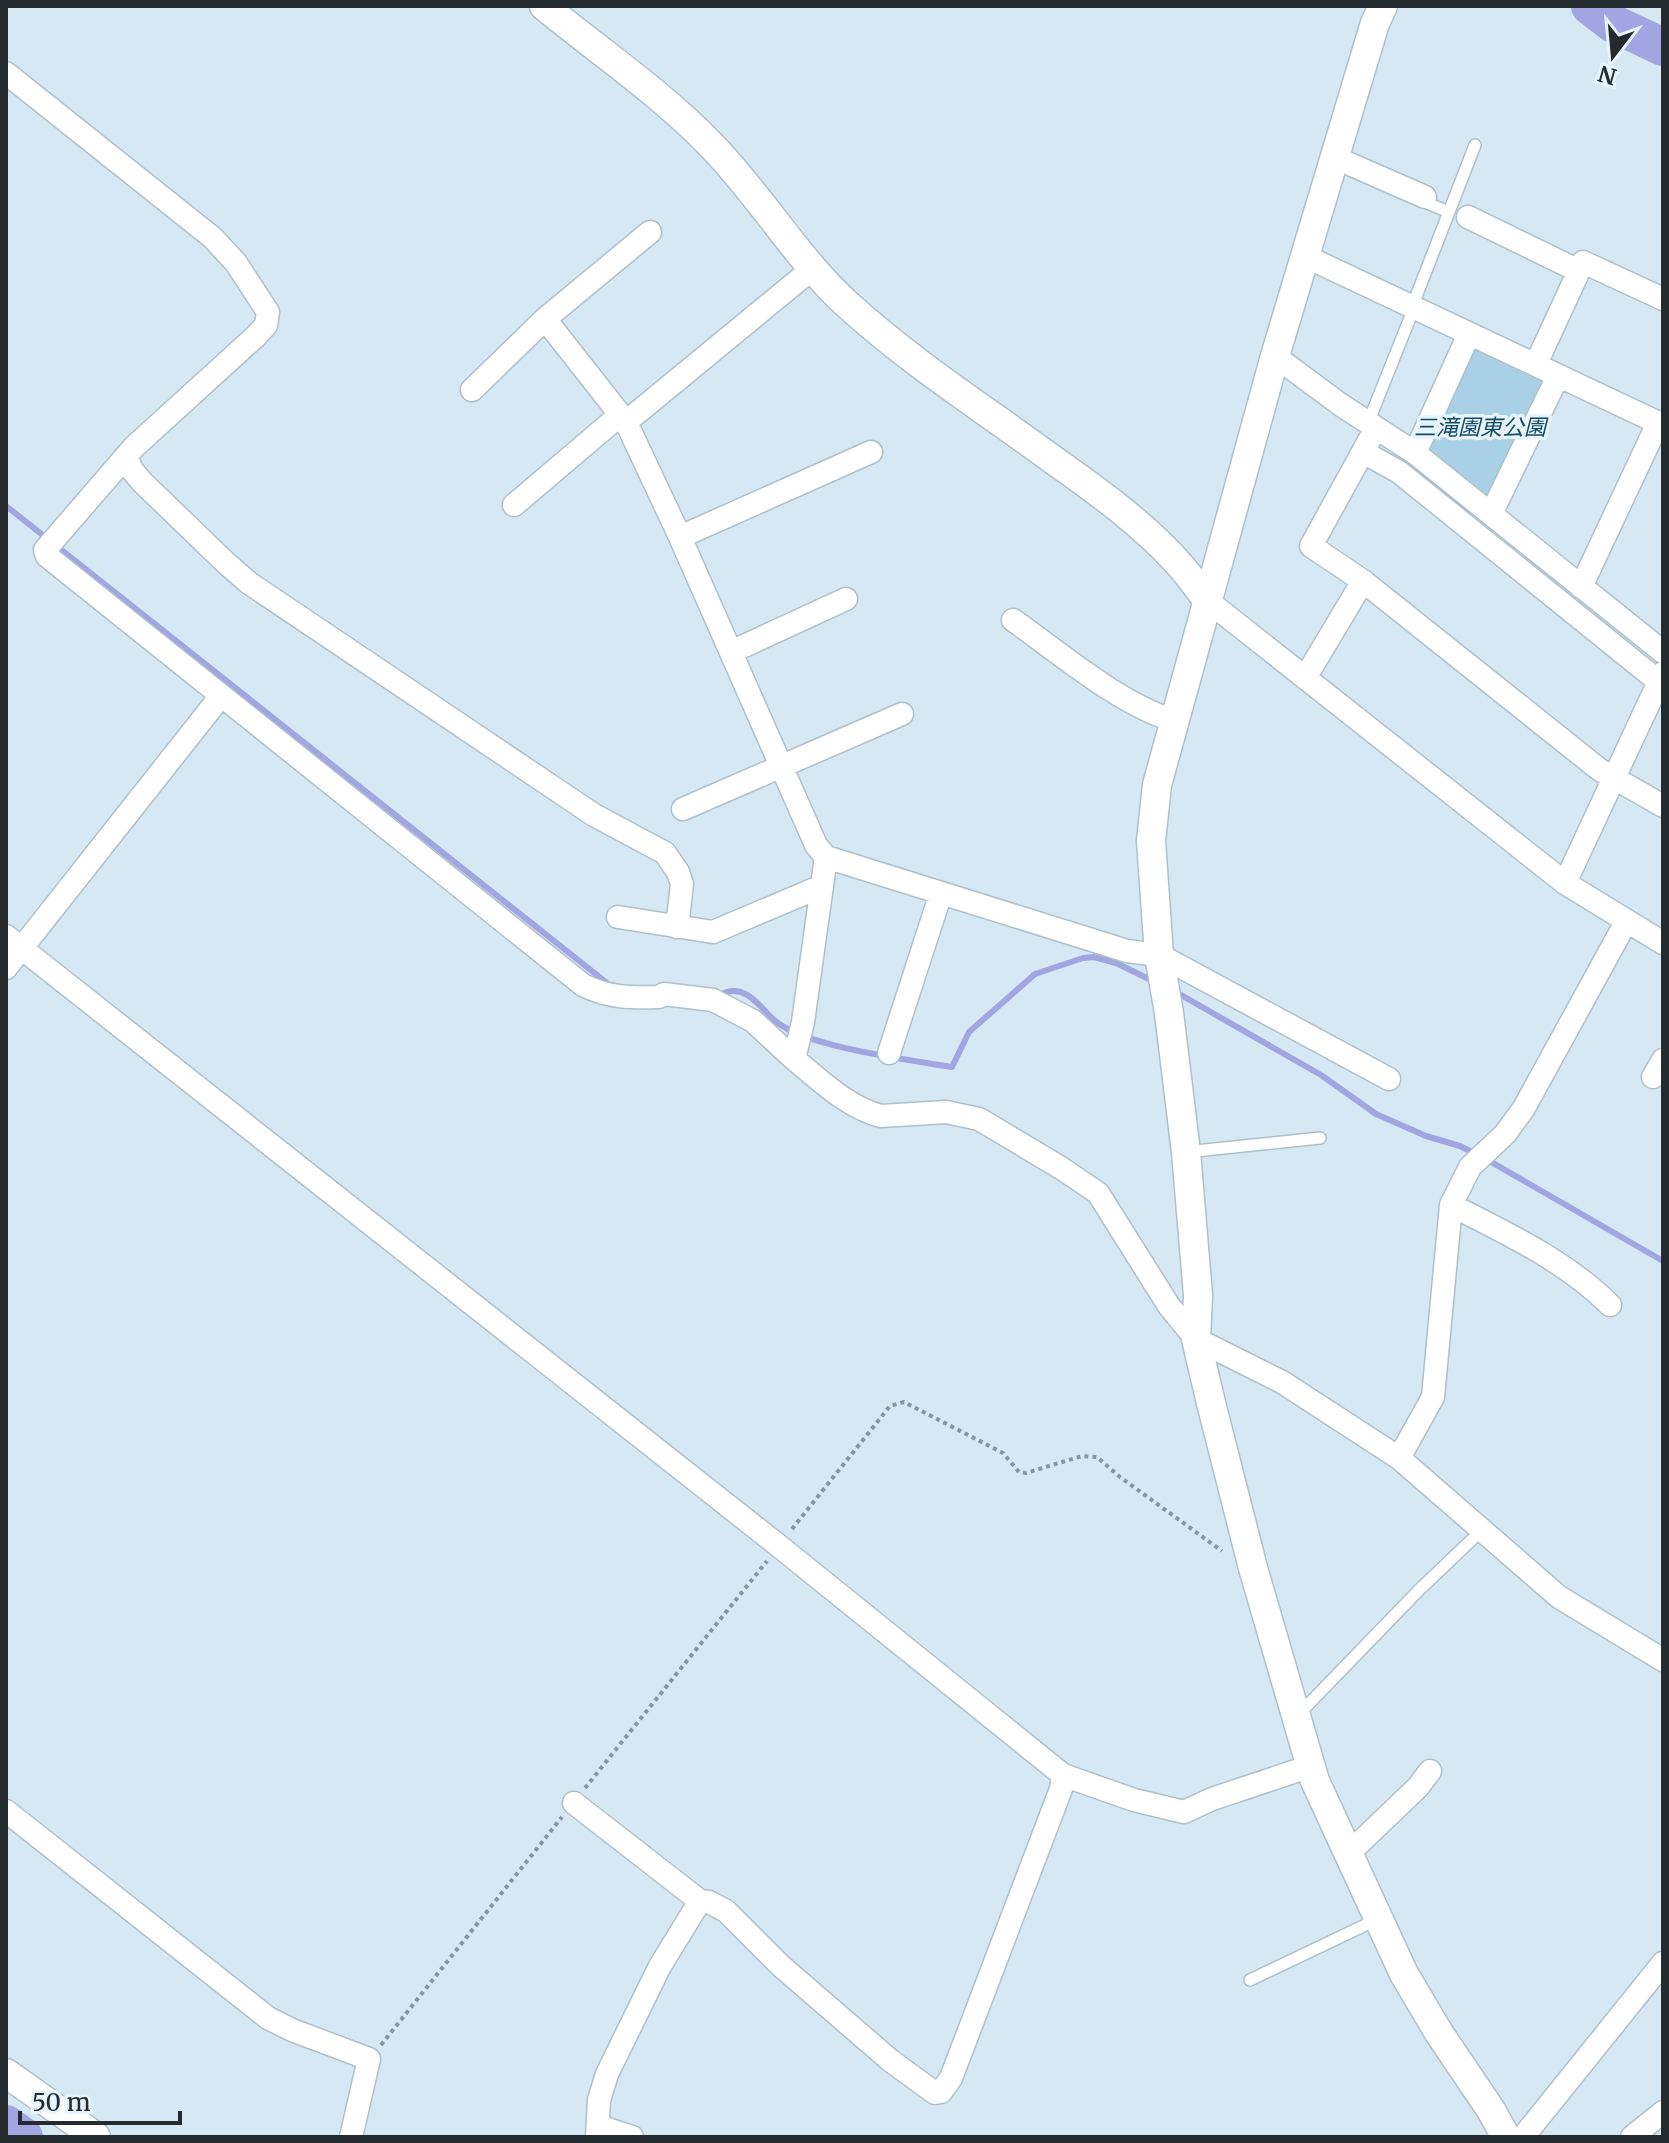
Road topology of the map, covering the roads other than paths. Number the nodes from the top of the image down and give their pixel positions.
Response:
1 (544, 6) edge
2 (1383, 6) edge
3 (6, 73) edge
4 (1475, 145) dead end
5 (1336, 158) junction
6 (1425, 197) joint
7 (1458, 215) junction
8 (650, 232) dead end
9 (1307, 257) junction
10 (812, 269) junction
11 (1579, 271) junction
12 (1663, 299) edge
13 (1413, 308) junction
14 (545, 319) junction
15 (1469, 334) junction
16 (1275, 356) junction
17 (1536, 364) junction
18 (1558, 376) junction
19 (472, 390) dead end
20 (623, 418) junction
21 (1661, 424) edge
22 (1372, 426) junction
23 (871, 452) dead end
24 (1363, 452) junction
25 (1415, 453) junction
26 (126, 456) junction
27 (514, 505) dead end
28 (1491, 514) junction
29 (680, 537) junction
30 (1363, 581) junction
31 (1581, 587) junction
32 (846, 599) dead end
33 (1208, 601) junction
34 (1013, 620) dead end
35 (731, 652) junction
36 (1663, 652) edge
37 (1305, 678) junction
38 (1662, 680) edge
39 (220, 697) junction
40 (902, 714) dead end
41 (1175, 721) junction
42 (781, 766) junction
43 (1613, 780) junction
44 (1663, 806) edge
45 (683, 809) dead end
46 (826, 857) junction
47 (1565, 883) junction
48 (822, 886) junction
49 (941, 893) junction
50 (618, 917) dead end
51 (1626, 922) junction
52 (677, 927) junction
53 (14, 942) edge
54 (1663, 943) edge
55 (1160, 962) junction
56 (6, 968) edge
57 (889, 1053) dead end
58 (795, 1054) junction
59 (1389, 1079) dead end
60 (1320, 1138) dead end
61 (1186, 1152) junction
62 (1451, 1205) junction
63 (1610, 1305) dead end
64 (1196, 1339) junction
65 (1399, 1458) junction
66 (1483, 1529) junction
67 (1663, 1660) edge
68 (1296, 1717) junction
69 (1311, 1766) junction
70 (1430, 1771) dead end
71 (1063, 1775) junction
72 (574, 1803) dead end
73 (6, 1811) edge
74 (1348, 1854) junction
75 (700, 1901) junction
76 (1378, 1919) junction
77 (1663, 1963) edge
78 (1250, 1980) dead end
79 (6, 2073) edge
80 (1663, 2112) edge
81 (598, 2132) edge
82 (96, 2137) edge
83 (351, 2137) edge
84 (632, 2137) edge
85 (1506, 2137) edge
86 (1523, 2137) edge
87 (1632, 2137) edge

1 - 10 street
2 - 5 street
3 - 26 street
4 - 7 lane
5 - 6 street
5 - 9 street
6 - 7 lane
7 - 11 street
7 - 13 lane
8 - 14 street
9 - 13 street
9 - 16 street
10 - 20 street
10 - 33 street
11 - 12 street
11 - 17 street
13 - 15 street
13 - 22 lane
14 - 19 street
14 - 20 street
15 - 17 street
15 - 25 street
16 - 22 street
16 - 33 street
17 - 18 street
18 - 21 street
18 - 28 street
20 - 27 street
20 - 29 street
21 - 31 street
22 - 24 street
22 - 25 street
23 - 29 street
24 - 30 street
24 - 38 street
25 - 28 street
26 - 39 street
26 - 52 street
28 - 31 street
29 - 35 street
30 - 37 street
30 - 43 street
31 - 36 street
32 - 35 street
33 - 37 street
33 - 41 street
34 - 41 street
35 - 42 street
37 - 47 street
38 - 43 street
39 - 53 street
39 - 58 street
40 - 42 street
41 - 55 street
42 - 45 street
42 - 46 street
43 - 44 street
43 - 47 street
46 - 48 street
46 - 49 street
47 - 51 street
48 - 52 street
48 - 58 street
49 - 55 street
49 - 57 street
50 - 52 street
51 - 54 street
51 - 62 street
53 - 56 street
53 - 71 street
55 - 59 street
55 - 61 street
58 - 64 street
60 - 61 lane
61 - 64 street
62 - 63 street
62 - 65 street
64 - 65 street
64 - 68 street
65 - 66 street
66 - 67 street
66 - 68 lane
68 - 69 street
69 - 71 street
69 - 74 street
70 - 74 street
71 - 75 street
72 - 75 street
73 - 83 street
74 - 76 street
75 - 81 street
76 - 78 lane
76 - 85 street
77 - 86 street
79 - 82 street
80 - 87 street
81 - 84 street

